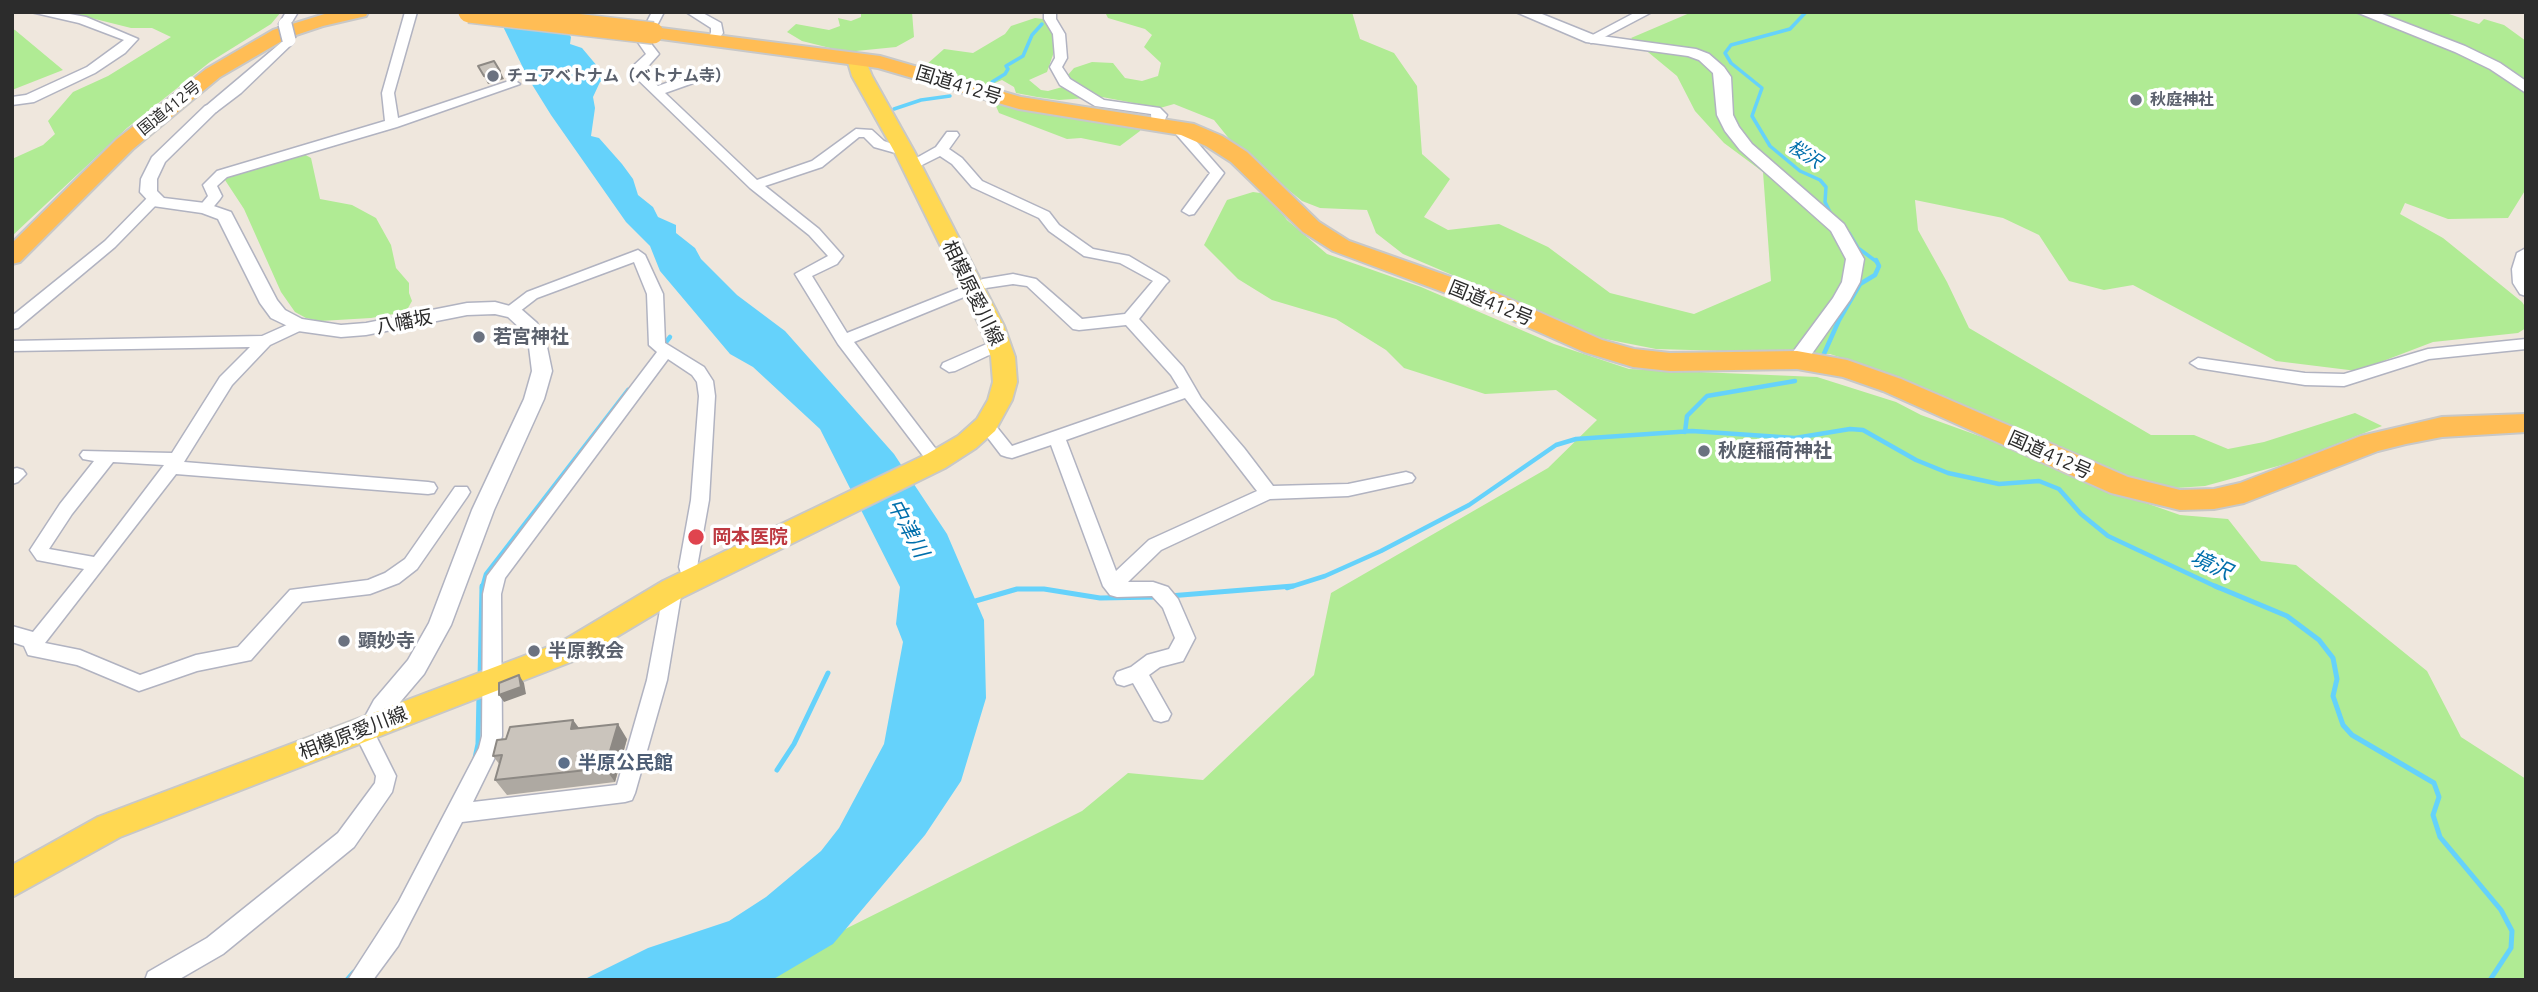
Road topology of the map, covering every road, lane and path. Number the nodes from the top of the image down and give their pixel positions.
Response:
1 (37, 12) edge
2 (292, 12) edge
3 (359, 12) edge
4 (411, 12) edge
5 (469, 12) edge
6 (659, 12) edge
7 (692, 12) edge
8 (1050, 12) edge
9 (1522, 12) edge
10 (1646, 12) edge
11 (2363, 12) edge
12 (1591, 39) junction
13 (711, 41) junction
14 (856, 59) junction
15 (691, 79) dead end
16 (514, 84) dead end
17 (2526, 88) edge
18 (657, 91) junction
19 (12, 101) edge
20 (171, 107) junction
21 (211, 109) junction
22 (1157, 123) junction
23 (392, 124) junction
24 (1186, 129) junction
25 (952, 135) dead end
26 (940, 150) junction
27 (908, 158) junction
28 (755, 185) junction
29 (154, 199) junction
30 (205, 208) junction
31 (1189, 211) dead end
32 (2526, 253) edge
33 (12, 257) edge
34 (972, 289) junction
35 (2526, 290) edge
36 (510, 311) junction
37 (1130, 318) junction
38 (12, 324) edge
39 (298, 325) junction
40 (844, 340) junction
41 (264, 341) junction
42 (998, 344) junction
43 (2526, 344) edge
44 (12, 346) edge
45 (666, 351) junction
46 (1797, 360) junction
47 (2198, 363) dead end
48 (949, 367) dead end
49 (1189, 391) junction
50 (2526, 423) edge
51 (986, 425) junction
52 (1057, 437) junction
53 (89, 455) dead end
54 (108, 456) junction
55 (936, 461) junction
56 (174, 463) junction
57 (1406, 478) dead end
58 (428, 488) dead end
59 (461, 492) dead end
60 (1268, 493) junction
61 (98, 565) junction
62 (682, 584) junction
63 (1117, 590) junction
64 (12, 634) edge
65 (31, 641) junction
66 (491, 682) junction
67 (1152, 710) dead end
68 (367, 726) junction
69 (456, 813) junction
70 (12, 882) edge
71 (156, 980) edge
72 (359, 980) edge

1 - 19 street
2 - 21 street, bridge
3 - 20 highway, 国道412号
4 - 23 street
5 - 13 highway, 国道412号, bridge
6 - 18 street
7 - 13 street
8 - 22 street
9 - 12 street
10 - 12 street
11 - 17 street
12 - 46 street
13 - 14 highway, 国道412号
14 - 22 highway, 国道412号
14 - 27 main road, 相模原愛川線
15 - 18 street
16 - 23 street
18 - 28 street
20 - 21 street
20 - 33 highway, 国道412号
21 - 29 street
22 - 24 highway, 国道412号
23 - 30 street
24 - 31 street
24 - 46 highway, 国道412号
25 - 26 street
26 - 27 street
26 - 37 street
27 - 28 street
27 - 34 main road, 相模原愛川線
28 - 40 street
29 - 30 street
29 - 38 street
30 - 39 street
32 - 35 street
34 - 37 street
34 - 40 street
34 - 42 main road, 相模原愛川線
36 - 39 street, 八幡坂
36 - 45 street
36 - 68 street
37 - 49 street
39 - 41 street
40 - 55 street
41 - 44 street
41 - 56 street
42 - 48 street
42 - 51 main road, 相模原愛川線
43 - 47 street
45 - 62 street
45 - 66 street
46 - 50 highway, 国道412号
49 - 52 street
49 - 60 street
51 - 52 street
51 - 55 main road, 相模原愛川線
52 - 63 street
53 - 54 street
54 - 56 street
54 - 61 street
55 - 62 main road, 相模原愛川線
56 - 58 street
56 - 61 street
57 - 60 street
59 - 65 street
60 - 63 street
61 - 65 street
62 - 66 main road, 相模原愛川線
62 - 69 street
63 - 67 street
64 - 65 street
66 - 68 main road, 相模原愛川線
66 - 69 street
68 - 70 main road, 相模原愛川線
68 - 71 street
69 - 72 street

